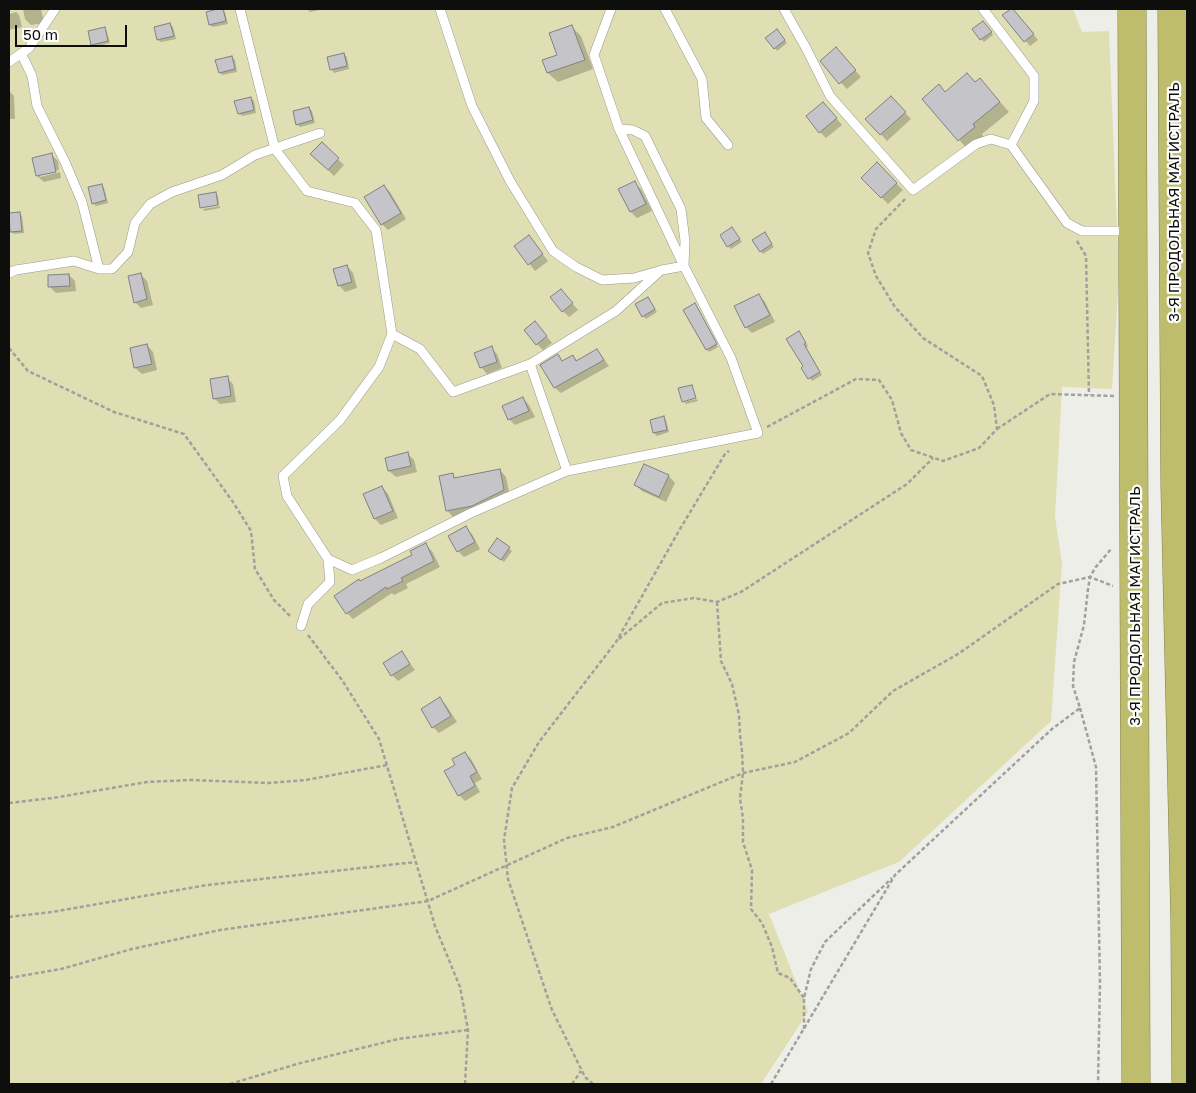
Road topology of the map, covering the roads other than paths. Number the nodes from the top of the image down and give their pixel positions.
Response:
1 (55, 9) edge
2 (240, 9) edge
3 (440, 9) edge
4 (612, 9) edge
5 (665, 9) edge
6 (784, 9) edge
7 (983, 9) edge
8 (1132, 13) edge
9 (1172, 14) edge
10 (21, 53) junction
11 (9, 62) edge
12 (619, 129) junction
13 (320, 133) dead end
14 (728, 145) dead end
15 (1011, 145) junction
16 (275, 149) junction
17 (1133, 231) junction
18 (684, 266) junction
19 (99, 269) junction
20 (662, 270) junction
21 (9, 273) edge
22 (392, 334) junction
23 (530, 364) junction
24 (567, 471) junction
25 (328, 560) junction
26 (301, 626) road end
27 (1136, 1084) edge
28 (1186, 1084) edge

1 - 10 lane
2 - 16 lane
3 - 20 lane
4 - 12 lane
5 - 14 lane
6 - 15 lane
7 - 15 lane
8 - 17 highway, 3-Я ПРОДОЛЬНАЯ МАГИСТРАЛЬ
9 - 28 highway, 3-Я ПРОДОЛЬНАЯ МАГИСТРАЛЬ
10 - 11 lane
10 - 19 lane
12 - 18 lane
12 - 18 lane
13 - 16 lane
15 - 17 lane
16 - 19 lane
16 - 22 lane
17 - 27 highway, 3-Я ПРОДОЛЬНАЯ МАГИСТРАЛЬ
18 - 20 lane
18 - 24 lane
19 - 21 lane
20 - 23 lane
22 - 23 lane
22 - 25 lane
23 - 24 lane
24 - 25 lane
25 - 26 lane

